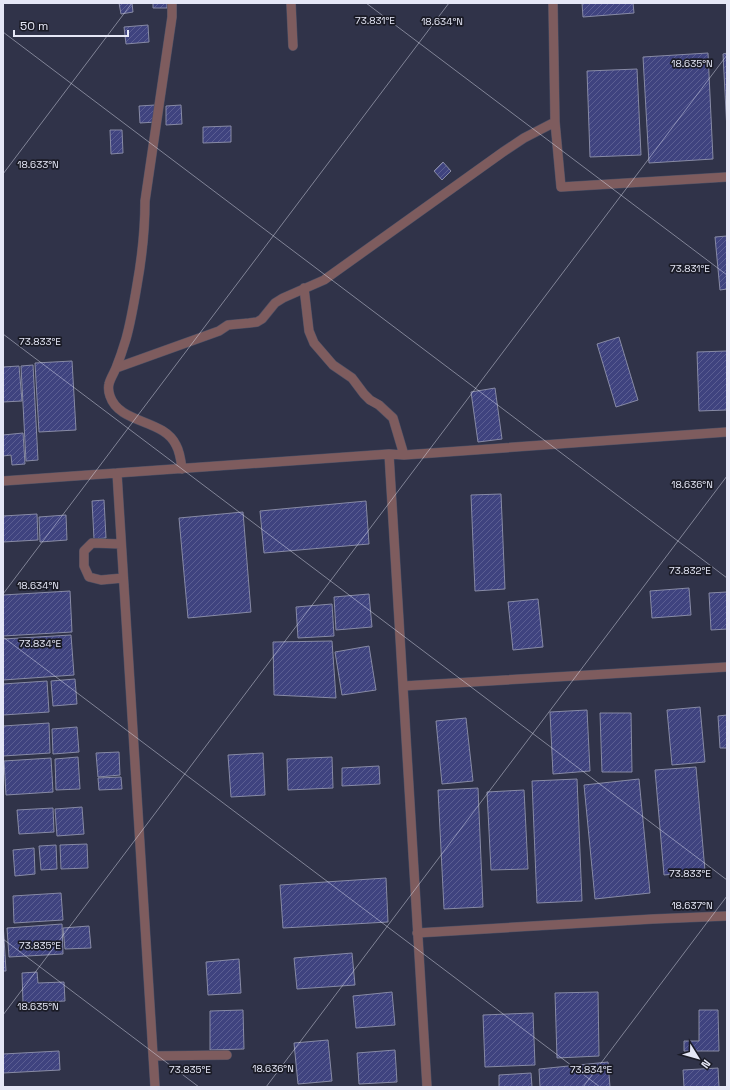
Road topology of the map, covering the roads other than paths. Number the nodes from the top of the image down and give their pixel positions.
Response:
1 (172, 3) edge
2 (291, 3) edge
3 (552, 3) edge
4 (292, 46) dead end
5 (555, 122) junction
6 (727, 177) edge
7 (304, 288) junction
8 (116, 368) junction
9 (727, 432) edge
10 (389, 454) junction
11 (404, 455) junction
12 (182, 469) junction
13 (117, 473) junction
14 (3, 481) edge
15 (121, 544) junction
16 (123, 578) junction
17 (727, 667) edge
18 (403, 686) junction
19 (727, 916) edge
20 (418, 933) junction
21 (227, 1055) dead end
22 (153, 1056) junction
23 (155, 1087) edge
24 (426, 1087) edge

1 - 8 lane
2 - 4 lane
3 - 5 lane
5 - 6 lane
5 - 7 lane
7 - 8 lane
7 - 11 lane
8 - 12 lane
9 - 11 lane
10 - 11 lane
10 - 12 lane
10 - 18 lane
12 - 13 lane
13 - 14 lane
13 - 15 lane
15 - 16 lane
15 - 16 lane
16 - 22 lane
17 - 18 lane
18 - 20 lane
19 - 20 lane
20 - 24 lane
21 - 22 lane
22 - 23 lane

